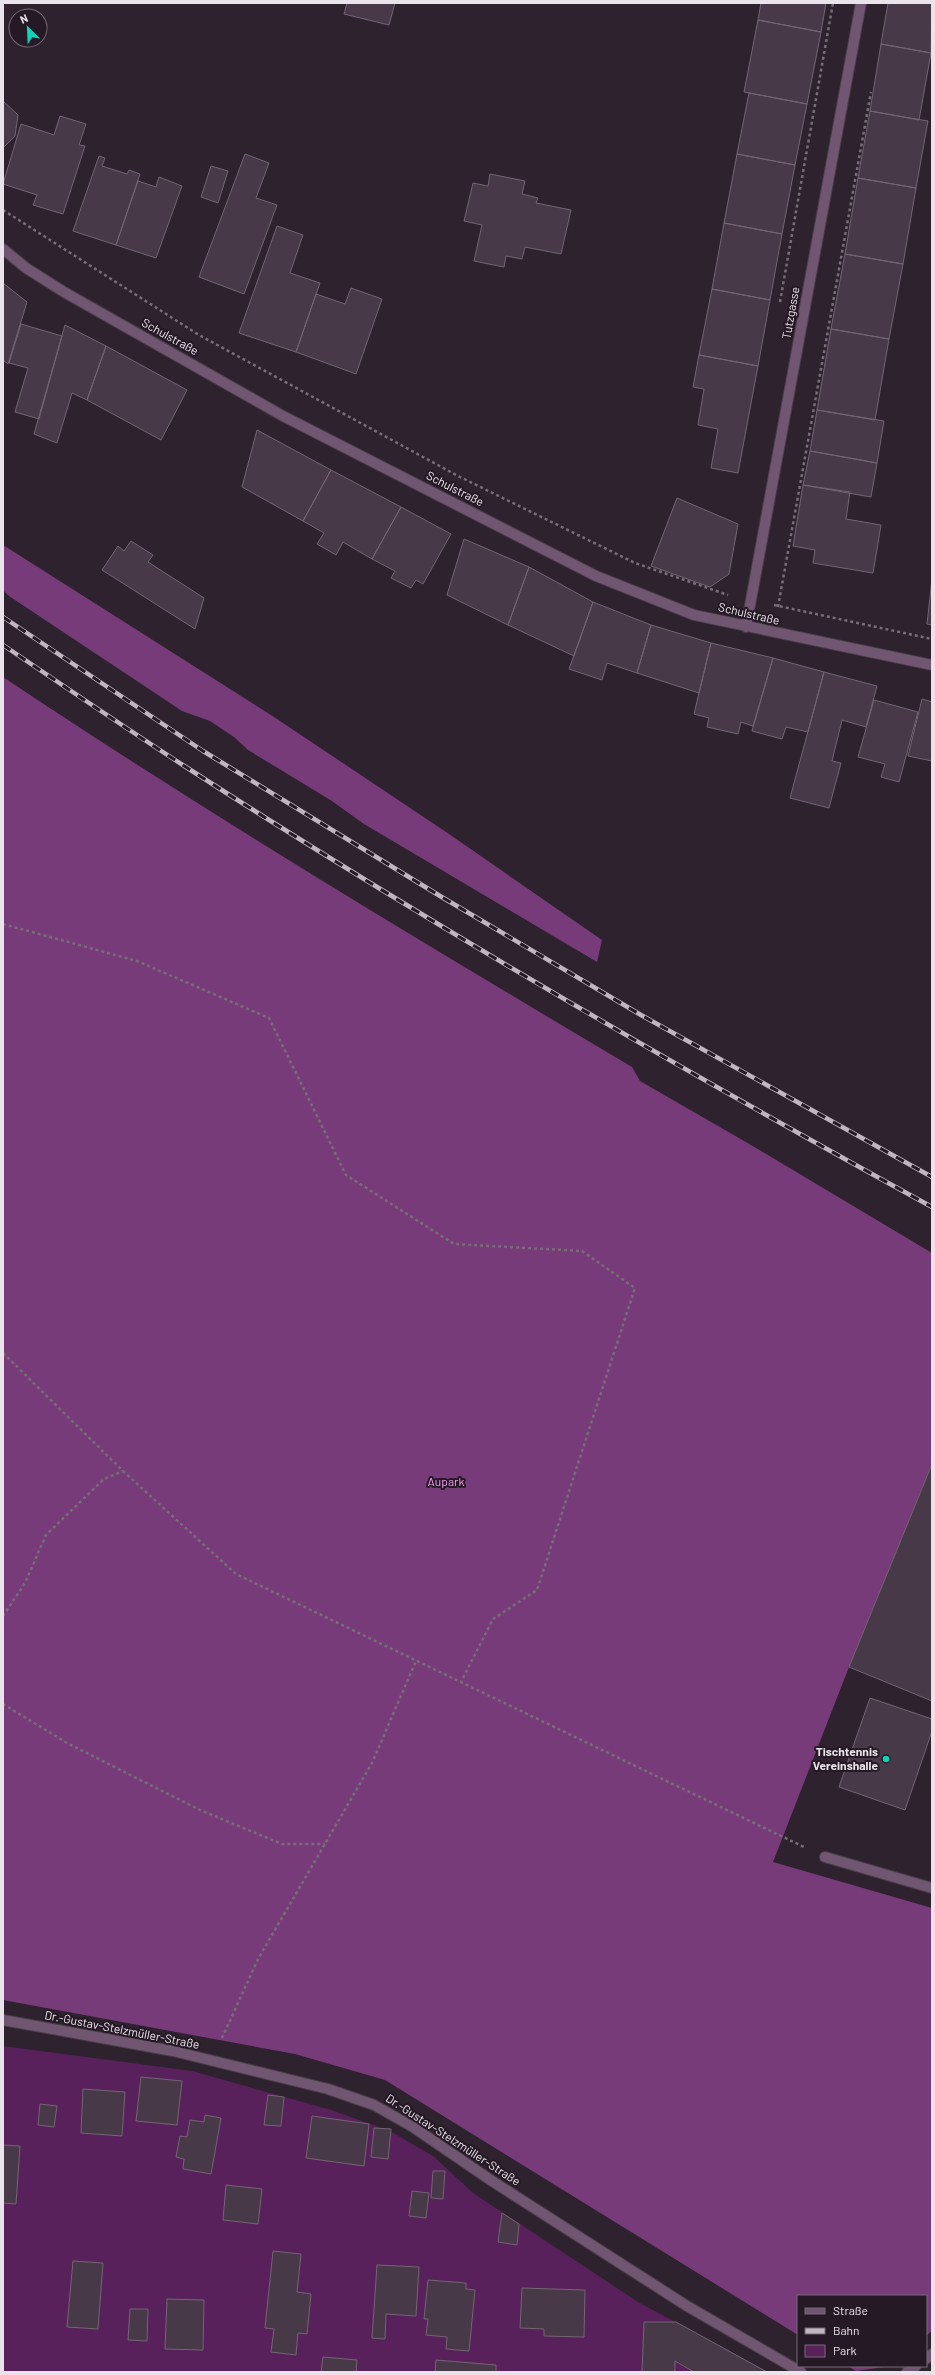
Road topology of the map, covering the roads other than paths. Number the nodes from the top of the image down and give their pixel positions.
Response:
1 (861, 3) edge
2 (3, 249) edge
3 (746, 627) junction
4 (932, 665) edge
5 (825, 1857) road end
6 (932, 1888) edge
7 (3, 2020) edge
8 (801, 2372) edge

1 - 3 street, Tutzgasse
2 - 3 street, Schulstraße
3 - 4 street, Schulstraße
5 - 6 street
7 - 8 street, Dr.-Gustav-Stelzmüller-Straße

